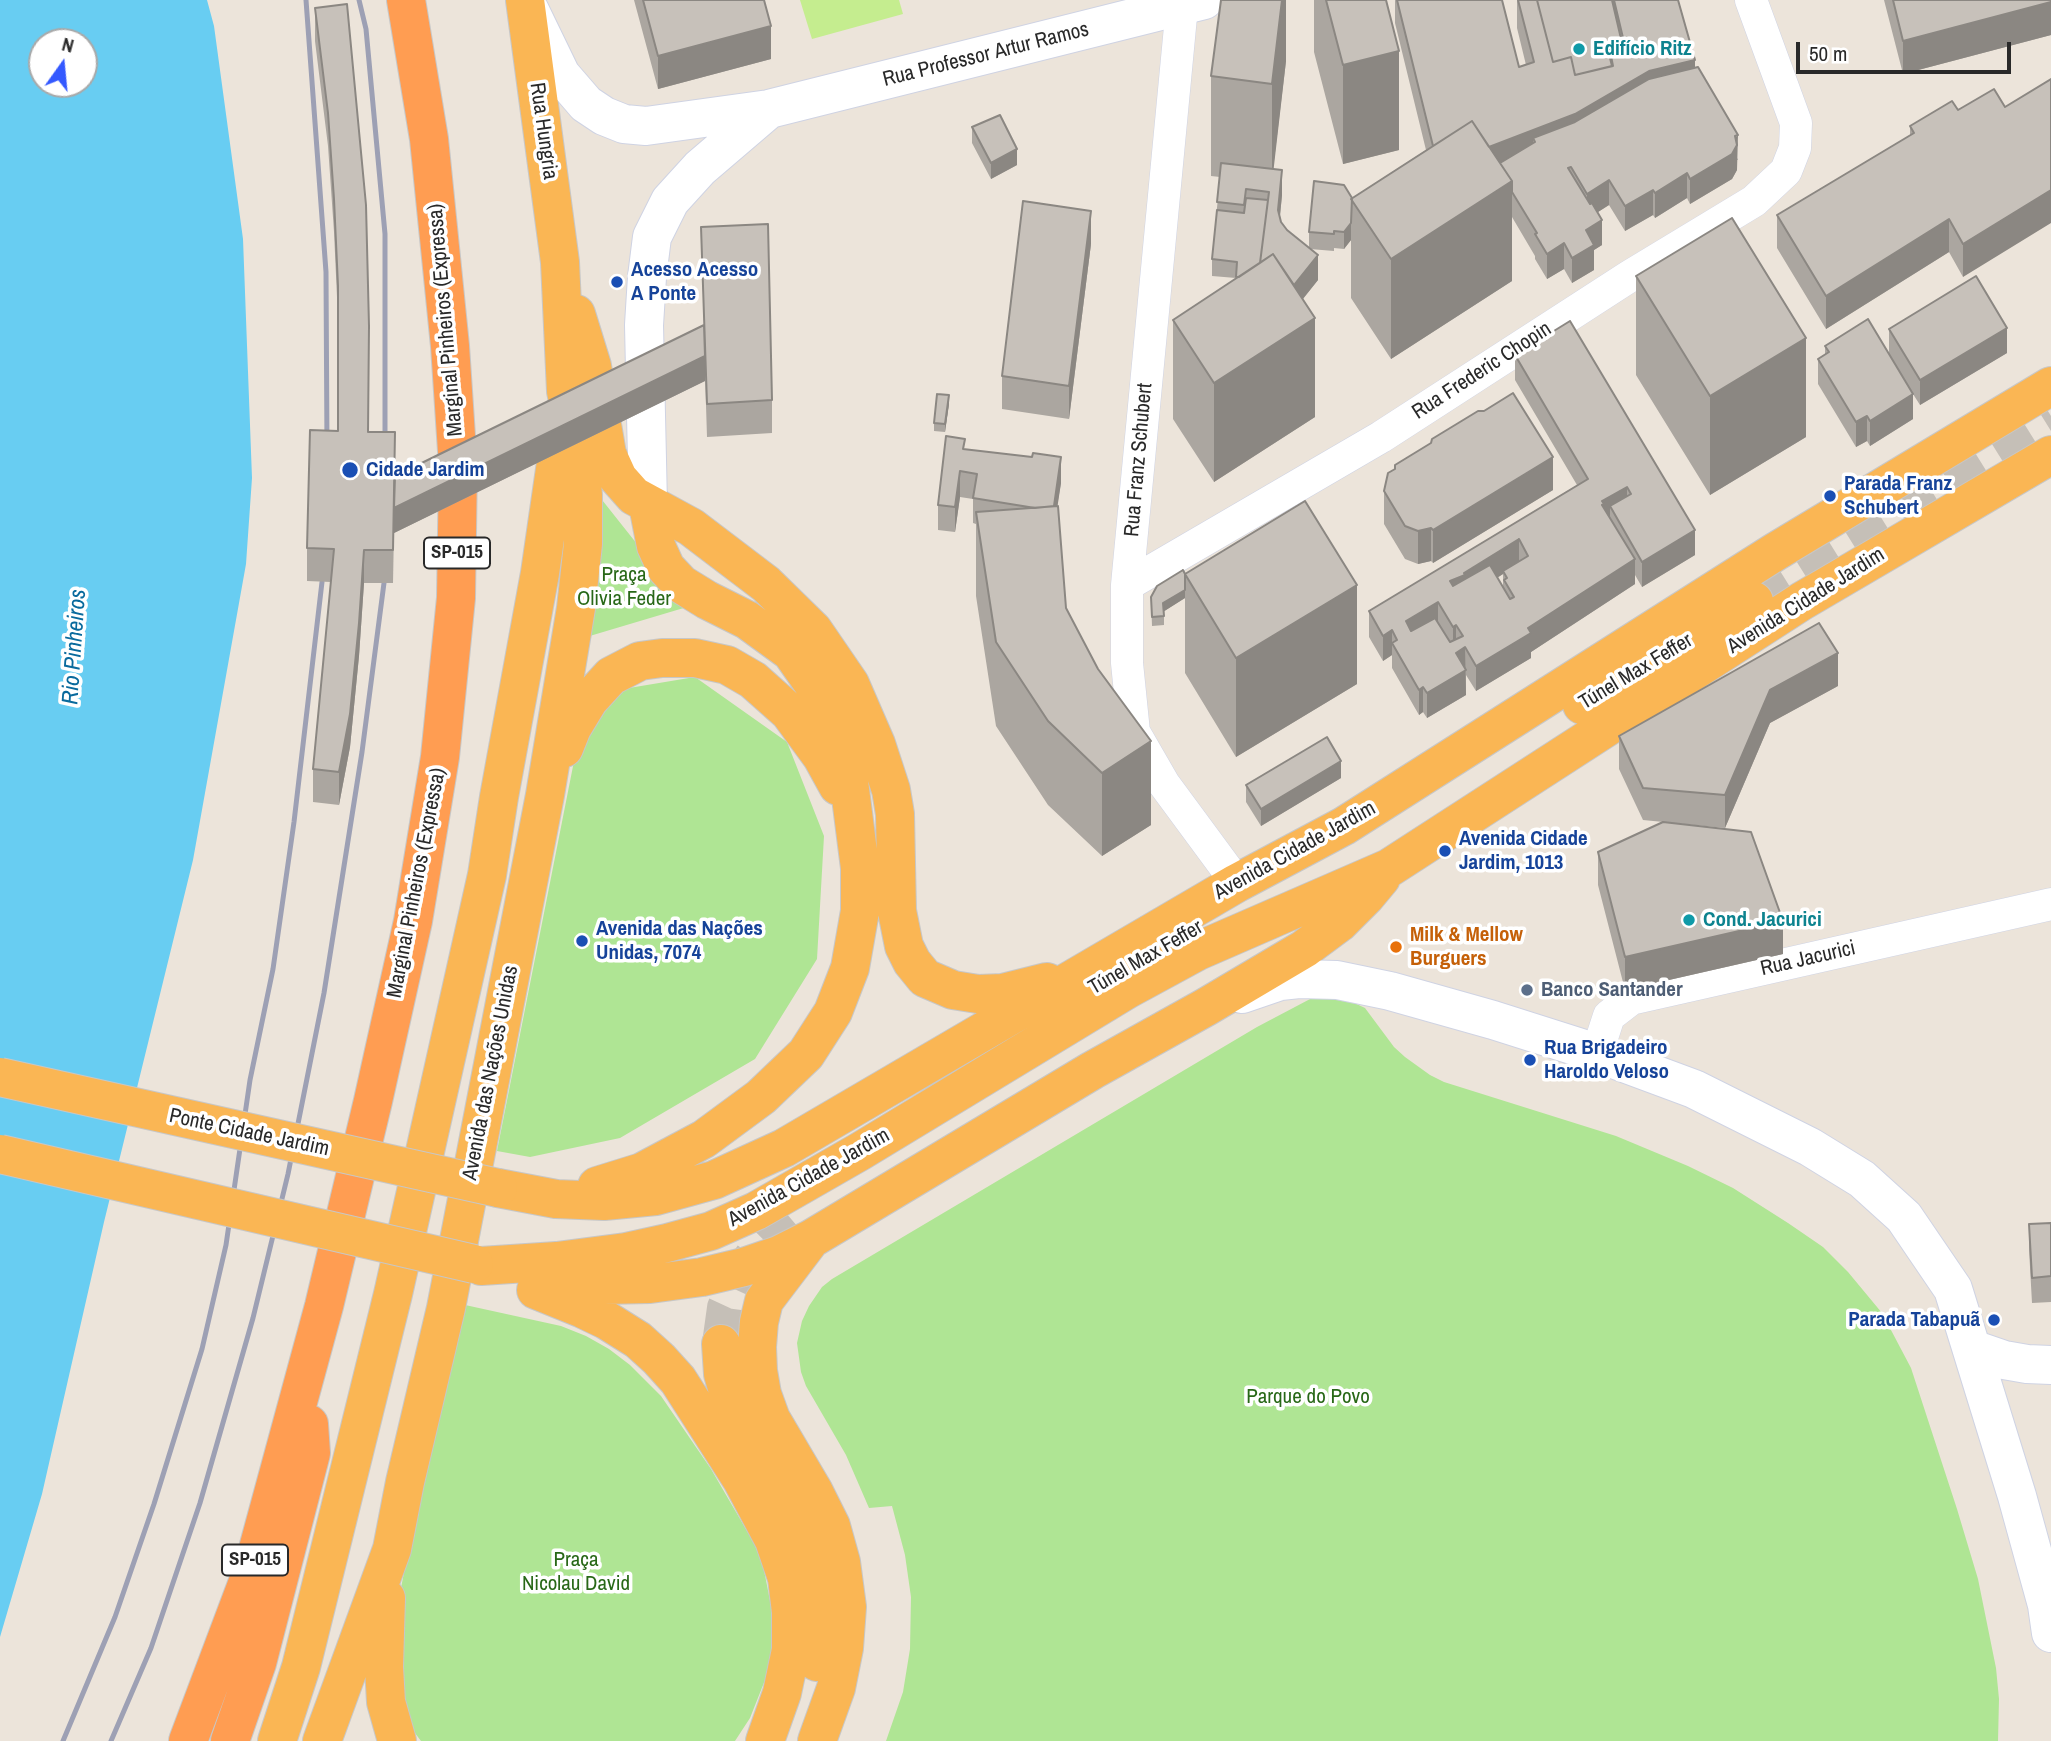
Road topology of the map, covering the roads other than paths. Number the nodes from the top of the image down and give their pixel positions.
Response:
1 (406, 0) edge
2 (525, 0) edge
3 (1751, 0) edge
4 (1193, 3) edge
5 (769, 109) junction
6 (560, 262) junction
7 (2051, 386) edge
8 (566, 391) junction
9 (2051, 431) edge
10 (2051, 455) edge
11 (648, 505) junction
12 (1127, 584) junction
13 (1754, 601) tunnel mouth
14 (1802, 601) junction
15 (545, 795) junction
16 (852, 812) junction
17 (1389, 868) junction
18 (1237, 883) junction
19 (2051, 904) edge
20 (1080, 975) junction
21 (1206, 1007) junction
22 (1597, 1053) junction
23 (0, 1077) edge
24 (784, 1148) junction
25 (0, 1154) edge
26 (498, 1188) joint
27 (556, 1199) junction
28 (802, 1230) junction
29 (477, 1265) junction
30 (721, 1344) tunnel mouth
31 (1972, 1349) junction
32 (2051, 1365) edge
33 (306, 1373) junction
34 (392, 1549) junction
35 (2051, 1633) edge
36 (188, 1741) edge
37 (230, 1741) edge
38 (277, 1741) edge
39 (321, 1741) edge
40 (397, 1741) edge
41 (765, 1741) edge
42 (795, 1741) edge
43 (817, 1741) edge

1 - 33 highway, Marginal Pinheiros (Expressa) / SP-015
2 - 5 street, Rua Professor Artur Ramos
2 - 6 highway, Rua Hungria
3 - 12 street, Rua Frederic Chopin
4 - 5 street, Rua Professor Artur Ramos
4 - 12 street, Rua Franz Schubert
5 - 11 street, Rua Professor Artur Ramos
6 - 8 highway, Avenida das Nações Unidas
6 - 11 highway
7 - 18 highway, Avenida Cidade Jardim
8 - 15 highway, Avenida das Nações Unidas
8 - 38 highway, Avenida das Nações Unidas
9 - 14 highway
10 - 14 highway, Avenida Cidade Jardim
11 - 16 highway
11 - 20 highway
12 - 18 street, Rua Franz Schubert
13 - 24 highway, Túnel Max Feffer
14 - 17 highway, Avenida Cidade Jardim
15 - 16 highway
15 - 34 highway, Avenida das Nações Unidas
16 - 27 highway
17 - 21 highway, Avenida Cidade Jardim
17 - 28 highway
17 - 29 highway, Avenida Cidade Jardim
18 - 20 highway, Avenida Cidade Jardim
19 - 22 street, Rua Jacurici
20 - 24 highway, Avenida Cidade Jardim
21 - 22 street
21 - 28 highway, Avenida Cidade Jardim
22 - 31 street
23 - 26 highway, Ponte Cidade Jardim, bridge
24 - 27 highway, Avenida Cidade Jardim
25 - 29 highway, bridge
26 - 27 highway, Avenida Cidade Jardim
28 - 29 highway, Avenida Cidade Jardim
28 - 43 highway
29 - 41 highway
30 - 42 highway
31 - 32 street
31 - 35 street
33 - 36 highway, Marginal Pinheiros (Expressa) / SP-015
33 - 37 highway
34 - 39 highway, Avenida das Nações Unidas
34 - 40 highway

